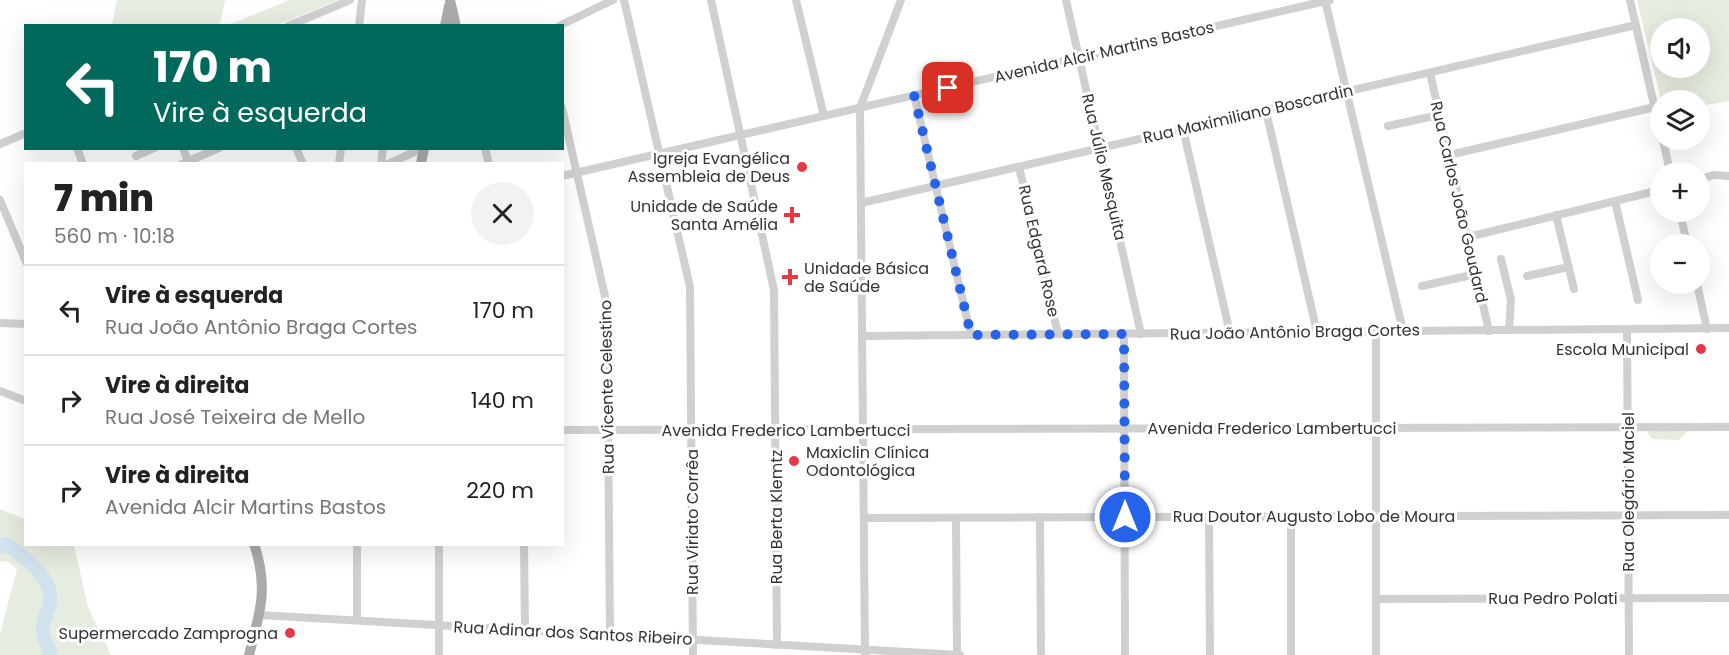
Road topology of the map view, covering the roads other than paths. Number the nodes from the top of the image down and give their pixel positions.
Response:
1 (350, 0) edge
2 (362, 0) edge
3 (450, 0) edge
4 (613, 0) edge
5 (624, 0) edge
6 (711, 0) edge
7 (796, 0) edge
8 (901, 0) edge
9 (1066, 0) edge
10 (1327, 0) edge
11 (1630, 0) edge
12 (293, 24) edge
13 (359, 24) edge
14 (445, 24) edge
15 (456, 24) edge
16 (563, 24) edge
17 (1636, 25) junction
18 (1079, 57) junction
19 (1430, 73) junction
20 (1651, 90) edge
21 (1347, 92) junction
22 (914, 95) junction
23 (860, 108) junction
24 (1650, 108) edge
25 (1266, 111) junction
26 (1439, 115) junction
27 (824, 116) junction
28 (564, 117) edge
29 (1388, 126) dead end
30 (1183, 129) junction
31 (24, 135) edge
32 (741, 135) junction
33 (0, 144) edge
34 (1100, 149) junction
35 (150, 150) edge
36 (214, 150) edge
37 (297, 150) dead end
38 (420, 150) edge
39 (660, 154) junction
40 (1449, 155) junction
41 (136, 156) dead end
42 (185, 162) edge
43 (302, 162) edge
44 (392, 162) edge
45 (1019, 167) junction
46 (577, 172) junction
47 (564, 175) edge
48 (1710, 176) edge
49 (1729, 176) edge
50 (936, 186) junction
51 (1650, 192) edge
52 (0, 200) edge
53 (1615, 201) junction
54 (861, 203) junction
55 (1556, 215) junction
56 (1468, 237) junction
57 (24, 257) edge
58 (1502, 259) dead end
59 (1569, 267) junction
60 (1476, 274) junction
61 (1527, 276) dead end
62 (1422, 286) dead end
63 (1574, 289) dead end
64 (1699, 294) edge
65 (1638, 300) dead end
66 (0, 323) edge
67 (24, 324) edge
68 (1729, 328) edge
69 (1627, 329) junction
70 (1707, 329) junction
71 (1509, 330) junction
72 (1403, 331) junction
73 (1489, 331) junction
74 (1317, 332) junction
75 (1376, 332) junction
76 (1230, 333) junction
77 (1058, 334) junction
78 (1124, 334) junction
79 (1141, 334) junction
80 (971, 335) junction
81 (862, 336) junction
82 (0, 391) edge
83 (24, 400) edge
84 (1729, 427) edge
85 (1376, 428) junction
86 (1628, 428) junction
87 (863, 429) junction
88 (1124, 429) junction
89 (564, 430) edge
90 (608, 430) junction
91 (692, 430) junction
92 (776, 430) junction
93 (1628, 515) junction
94 (1729, 515) edge
95 (1291, 516) junction
96 (1376, 516) junction
97 (1040, 517) junction
98 (1125, 517) junction
99 (1209, 517) junction
100 (864, 518) junction
101 (956, 518) junction
102 (255, 546) edge
103 (357, 546) edge
104 (439, 546) edge
105 (524, 546) edge
106 (1629, 598) junction
107 (1729, 598) edge
108 (1376, 599) junction
109 (259, 615) junction
110 (357, 620) junction
111 (439, 625) junction
112 (525, 630) junction
113 (610, 635) junction
114 (693, 640) junction
115 (777, 645) junction
116 (865, 652) edge
117 (249, 655) edge
118 (439, 655) edge
119 (693, 655) edge
120 (958, 655) edge
121 (1041, 655) edge
122 (1125, 655) edge
123 (1210, 655) edge
124 (1291, 655) edge
125 (1376, 655) edge
126 (1629, 655) edge

1 - 12 street
2 - 13 street
3 - 14 main road
3 - 15 main road
4 - 16 street
5 - 39 street, Rua Viriato Corrêa
6 - 32 street, Rua Berta Klemtz
7 - 27 street
8 - 23 street
9 - 18 street, Rua Júlio Mesquita
10 - 18 street, Avenida Alcir Martins Bastos
10 - 21 street
11 - 17 street
17 - 19 street, Rua Maximiliano Boscardin
17 - 20 street
18 - 22 street, Avenida Alcir Martins Bastos
18 - 34 street, Rua Júlio Mesquita
19 - 21 street, Rua Maximiliano Boscardin
19 - 26 street, Rua Carlos João Goudard
21 - 25 street, Rua Maximiliano Boscardin
21 - 72 street
22 - 23 street, Avenida Alcir Martins Bastos
22 - 50 street
23 - 27 street, Avenida Alcir Martins Bastos
23 - 54 street
24 - 40 street
25 - 30 street, Rua Maximiliano Boscardin
25 - 74 street
26 - 29 street
26 - 40 street, Rua Carlos João Goudard
27 - 32 street, Avenida Alcir Martins Bastos
28 - 46 street, Rua Vicente Celestino
30 - 34 street, Rua Maximiliano Boscardin
30 - 76 street
31 - 33 street
32 - 39 street, Avenida Alcir Martins Bastos
32 - 92 street, Rua Berta Klemtz
34 - 45 street, Rua Maximiliano Boscardin
34 - 79 street, Rua Júlio Mesquita
35 - 41 street
36 - 42 street
37 - 43 street
38 - 44 street
39 - 46 street, Avenida Alcir Martins Bastos
39 - 91 street, Rua Viriato Corrêa
40 - 56 street, Rua Carlos João Goudard
45 - 50 street, Rua Maximiliano Boscardin
45 - 77 street, Rua Edgard Rose
46 - 47 street, Avenida Alcir Martins Bastos
46 - 90 street, Rua Vicente Celestino
48 - 49 street
50 - 54 street, Rua Maximiliano Boscardin
50 - 80 street
51 - 53 street
52 - 57 street
53 - 55 street
53 - 65 street
54 - 81 street
55 - 56 street
55 - 59 street
56 - 60 street, Rua Carlos João Goudard
58 - 71 street
59 - 61 street
59 - 63 street
60 - 62 street
60 - 73 street, Rua Carlos João Goudard
64 - 70 street
66 - 67 street
68 - 70 street, Rua João Antônio Braga Cortes
69 - 70 street, Rua João Antônio Braga Cortes
69 - 71 street, Rua João Antônio Braga Cortes
69 - 86 street, Rua Olegário Maciel
71 - 73 street, Rua João Antônio Braga Cortes
72 - 73 street, Rua João Antônio Braga Cortes
72 - 75 street, Rua João Antônio Braga Cortes
74 - 75 street, Rua João Antônio Braga Cortes
74 - 76 street, Rua João Antônio Braga Cortes
75 - 85 street
76 - 79 street, Rua João Antônio Braga Cortes
77 - 78 street, Rua João Antônio Braga Cortes
77 - 80 street, Rua João Antônio Braga Cortes
78 - 79 street, Rua João Antônio Braga Cortes
78 - 88 street
80 - 81 street, Rua João Antônio Braga Cortes
81 - 87 street
82 - 83 street
84 - 86 street, Avenida Frederico Lambertucci
85 - 86 street, Avenida Frederico Lambertucci
85 - 88 street, Avenida Frederico Lambertucci
85 - 96 street
86 - 93 street, Rua Olegário Maciel
87 - 88 street, Avenida Frederico Lambertucci
87 - 92 street, Avenida Frederico Lambertucci
87 - 100 street
88 - 98 street
89 - 90 street, Avenida Frederico Lambertucci
90 - 91 street, Avenida Frederico Lambertucci
90 - 113 street, Rua Vicente Celestino
91 - 92 street, Avenida Frederico Lambertucci
91 - 114 street, Rua Viriato Corrêa
92 - 115 street, Rua Berta Klemtz
93 - 94 street, Rua Doutor Augusto Lobo de Moura
93 - 96 street, Rua Doutor Augusto Lobo de Moura
93 - 106 street, Rua Olegário Maciel
95 - 96 street, Rua Doutor Augusto Lobo de Moura
95 - 99 street, Rua Doutor Augusto Lobo de Moura
95 - 124 street
96 - 108 street
97 - 98 street, Rua Doutor Augusto Lobo de Moura
97 - 101 street, Rua Doutor Augusto Lobo de Moura
97 - 121 street
98 - 99 street, Rua Doutor Augusto Lobo de Moura
98 - 122 street
99 - 123 street
100 - 101 street, Rua Doutor Augusto Lobo de Moura
100 - 116 street
101 - 120 street
102 - 109 main road
103 - 110 street
104 - 111 street
105 - 112 street
106 - 107 street, Rua Pedro Polati
106 - 108 street, Rua Pedro Polati
106 - 126 street, Rua Olegário Maciel
108 - 125 street
109 - 110 street, Rua Adinar dos Santos Ribeiro
109 - 117 main road
110 - 111 street, Rua Adinar dos Santos Ribeiro
111 - 112 street, Rua Adinar dos Santos Ribeiro
111 - 118 street
112 - 113 street, Rua Adinar dos Santos Ribeiro
113 - 114 street, Rua Adinar dos Santos Ribeiro
114 - 115 street, Rua Adinar dos Santos Ribeiro
114 - 119 street, Rua Viriato Corrêa
115 - 116 street, Rua Adinar dos Santos Ribeiro
116 - 120 street, Rua Adinar dos Santos Ribeiro

